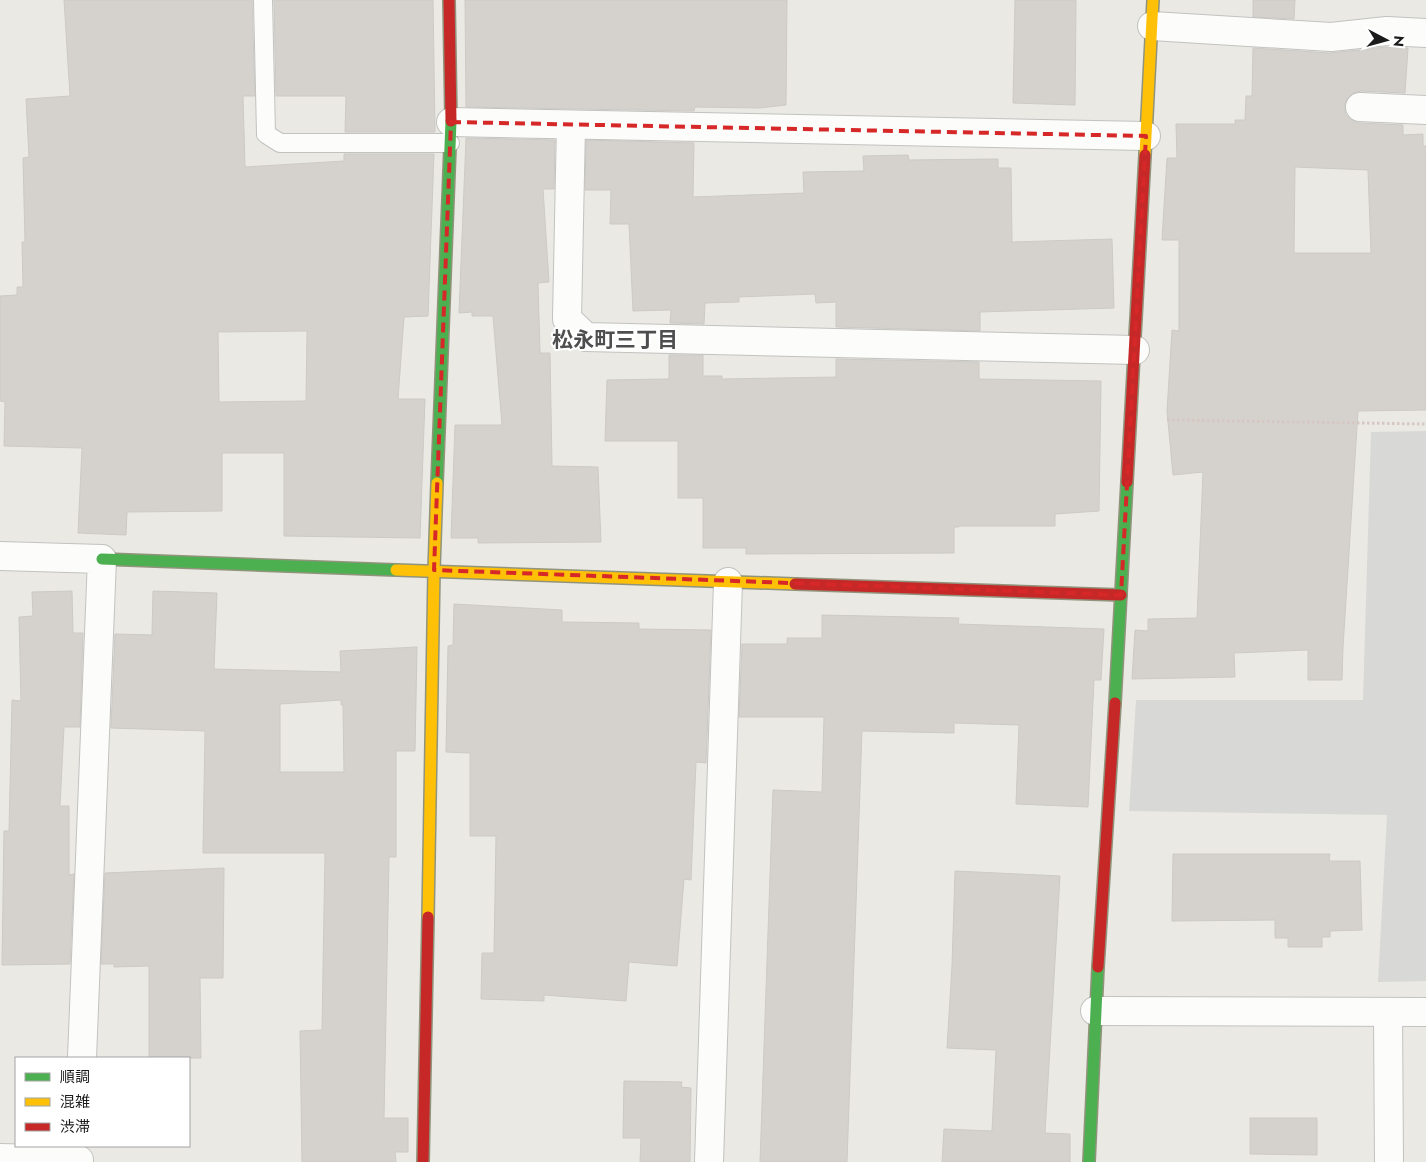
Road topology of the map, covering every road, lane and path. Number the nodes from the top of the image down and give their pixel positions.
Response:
1 (263, 0) edge
2 (449, 0) edge
3 (1152, 13) edge
4 (1426, 33) edge
5 (1360, 107) dead end
6 (1426, 110) edge
7 (571, 125) junction
8 (451, 132) junction
9 (1146, 136) junction
10 (1135, 350) junction
11 (1131, 420) junction
12 (1426, 424) edge
13 (0, 556) edge
14 (102, 559) junction
15 (434, 570) junction
16 (728, 582) junction
17 (1121, 595) junction
18 (1095, 1011) junction
19 (1388, 1012) junction
20 (1426, 1012) edge
21 (82, 1057) edge
22 (79, 1156) edge
23 (0, 1158) edge
24 (423, 1162) edge
25 (709, 1162) edge
26 (1089, 1162) edge
27 (1388, 1162) edge

1 - 8 lane
2 - 8 street
3 - 4 street
3 - 9 street
5 - 6 street
7 - 8 street
7 - 9 street
7 - 10 street
8 - 15 street
9 - 10 street
10 - 11 street
11 - 12 path
11 - 17 street
13 - 14 street
14 - 15 street
14 - 21 street
15 - 16 street
15 - 24 street
16 - 17 street
16 - 25 street
17 - 18 street
18 - 19 street
18 - 26 street
19 - 20 street
19 - 27 street
22 - 23 street

